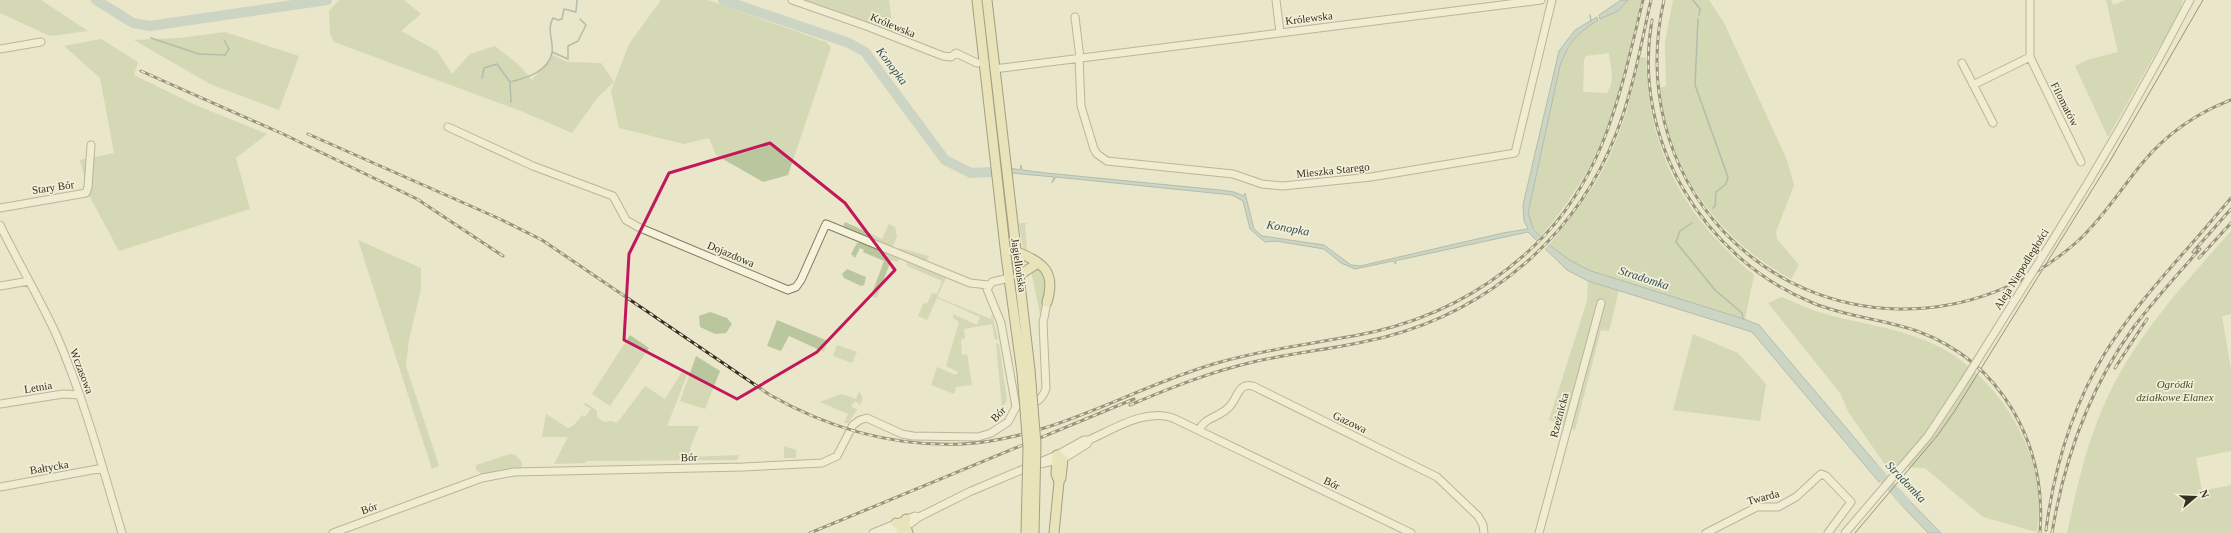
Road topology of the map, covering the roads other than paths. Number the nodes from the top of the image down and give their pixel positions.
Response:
1 (792, 0) edge
2 (977, 0) edge
3 (987, 0) edge
4 (1276, 0) edge
5 (1541, 0) edge
6 (1552, 0) edge
7 (2030, 0) edge
8 (2190, 0) edge
9 (1075, 17) dead end
10 (1280, 32) junction
11 (41, 42) dead end
12 (0, 49) edge
13 (2030, 57) junction
14 (1080, 58) junction
15 (985, 62) junction
16 (1962, 63) dead end
17 (994, 69) junction
18 (1973, 85) junction
19 (1993, 123) dead end
20 (448, 127) dead end
21 (91, 145) dead end
22 (1000, 160) junction
23 (2081, 162) dead end
24 (1002, 184) junction
25 (0, 208) edge
26 (0, 225) edge
27 (1015, 251) junction
28 (1038, 263) junction
29 (1013, 277) junction
30 (29, 281) junction
31 (988, 285) junction
32 (0, 286) edge
33 (1048, 302) joint
34 (1601, 303) dead end
35 (1026, 372) junction
36 (80, 395) junction
37 (0, 404) edge
38 (1016, 407) junction
39 (1199, 430) junction
40 (1058, 459) junction
41 (103, 468) junction
42 (0, 487) edge
43 (903, 527) edge
44 (122, 533) edge
45 (333, 533) edge
46 (873, 533) edge
47 (883, 533) edge
48 (1026, 533) edge
49 (1034, 533) edge
50 (1054, 533) edge
51 (1411, 533) edge
52 (1484, 533) edge
53 (1539, 533) edge
54 (1706, 533) edge
55 (1828, 533) edge
56 (1845, 533) edge

1 - 15 street, Królewska
2 - 15 main road, Jagiellońska
3 - 17 main road, Jagiellońska
4 - 10 street
5 - 10 street, Królewska
6 - 14 street, Mieszka Starego
7 - 13 street, Filomatów
8 - 56 street, Aleja Niepodległości, bridge
9 - 14 street
10 - 14 street, Królewska
11 - 12 street
13 - 18 street
13 - 23 street, Filomatów
14 - 17 street, Królewska
15 - 22 main road, Jagiellońska
16 - 18 street
17 - 22 main road, Jagiellońska
18 - 19 street
20 - 31 street, Dojazdowa
21 - 25 street, Stary Bór
22 - 24 main road, Jagiellońska
24 - 27 main road, Jagiellońska
24 - 29 main road, Jagiellońska
26 - 30 street, Wczasowa
27 - 28 main road
27 - 29 main road, Jagiellońska
28 - 29 main road
28 - 33 main road
29 - 31 street
29 - 35 main road, Jagiellońska
30 - 32 street
30 - 36 street, Wczasowa
31 - 38 street, Bór
33 - 38 street, Bór
34 - 53 street, Rzeźnicka
35 - 48 main road, Jagiellońska, bridge
35 - 49 main road, Jagiellońska, bridge
36 - 37 street, Letnia
36 - 41 street, Wczasowa
38 - 45 street, Bór
39 - 40 street, Bór
39 - 51 street, Bór
39 - 52 street, Gazowa
40 - 43 street, Bór
40 - 50 main road
41 - 42 street, Bałtycka
41 - 44 street, Wczasowa
43 - 46 street
43 - 47 street
54 - 55 street, Twarda

